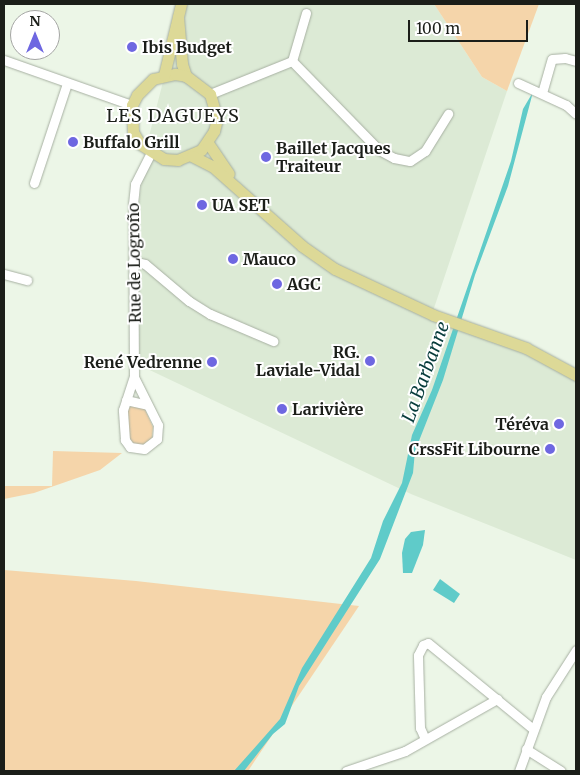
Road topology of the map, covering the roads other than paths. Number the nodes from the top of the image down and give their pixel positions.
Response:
1 (181, 4) edge
2 (306, 13) dead end
3 (178, 17) junction
4 (4, 60) edge
5 (292, 61) junction
6 (576, 61) edge
7 (164, 75) junction
8 (186, 76) junction
9 (67, 83) junction
10 (518, 83) dead end
11 (542, 92) junction
12 (210, 94) junction
13 (132, 105) junction
14 (448, 114) dead end
15 (576, 114) edge
16 (208, 142) junction
17 (151, 154) junction
18 (192, 156) junction
19 (34, 183) dead end
20 (241, 189) junction
21 (133, 261) junction
22 (4, 274) edge
23 (27, 280) dead end
24 (273, 340) dead end
25 (576, 375) edge
26 (134, 377) junction
27 (126, 400) junction
28 (147, 405) junction
29 (576, 650) edge
30 (497, 698) junction
31 (533, 729) junction
32 (425, 739) junction
33 (526, 750) junction
34 (346, 771) edge
35 (519, 771) edge
36 (561, 771) edge

1 - 3 main road
2 - 5 street
3 - 7 main road
3 - 8 main road
4 - 9 street
5 - 12 street
5 - 14 street
6 - 11 street
7 - 8 main road
7 - 13 main road
8 - 12 main road
9 - 13 street
9 - 19 street
10 - 11 street
11 - 15 street
12 - 16 main road
13 - 17 main road
16 - 18 main road
16 - 20 main road
17 - 18 main road
17 - 21 street, Rue de Logroño
18 - 20 main road
20 - 25 main road
21 - 24 street
21 - 26 street, Rue de Logroño
22 - 23 street
26 - 27 street, Rue de Logroño
26 - 28 street, Rue de Logroño
27 - 28 street
27 - 28 street, Rue de Logroño
29 - 31 street
30 - 31 street
30 - 32 street
30 - 32 street
31 - 33 street
32 - 34 street
33 - 35 street
33 - 36 street

